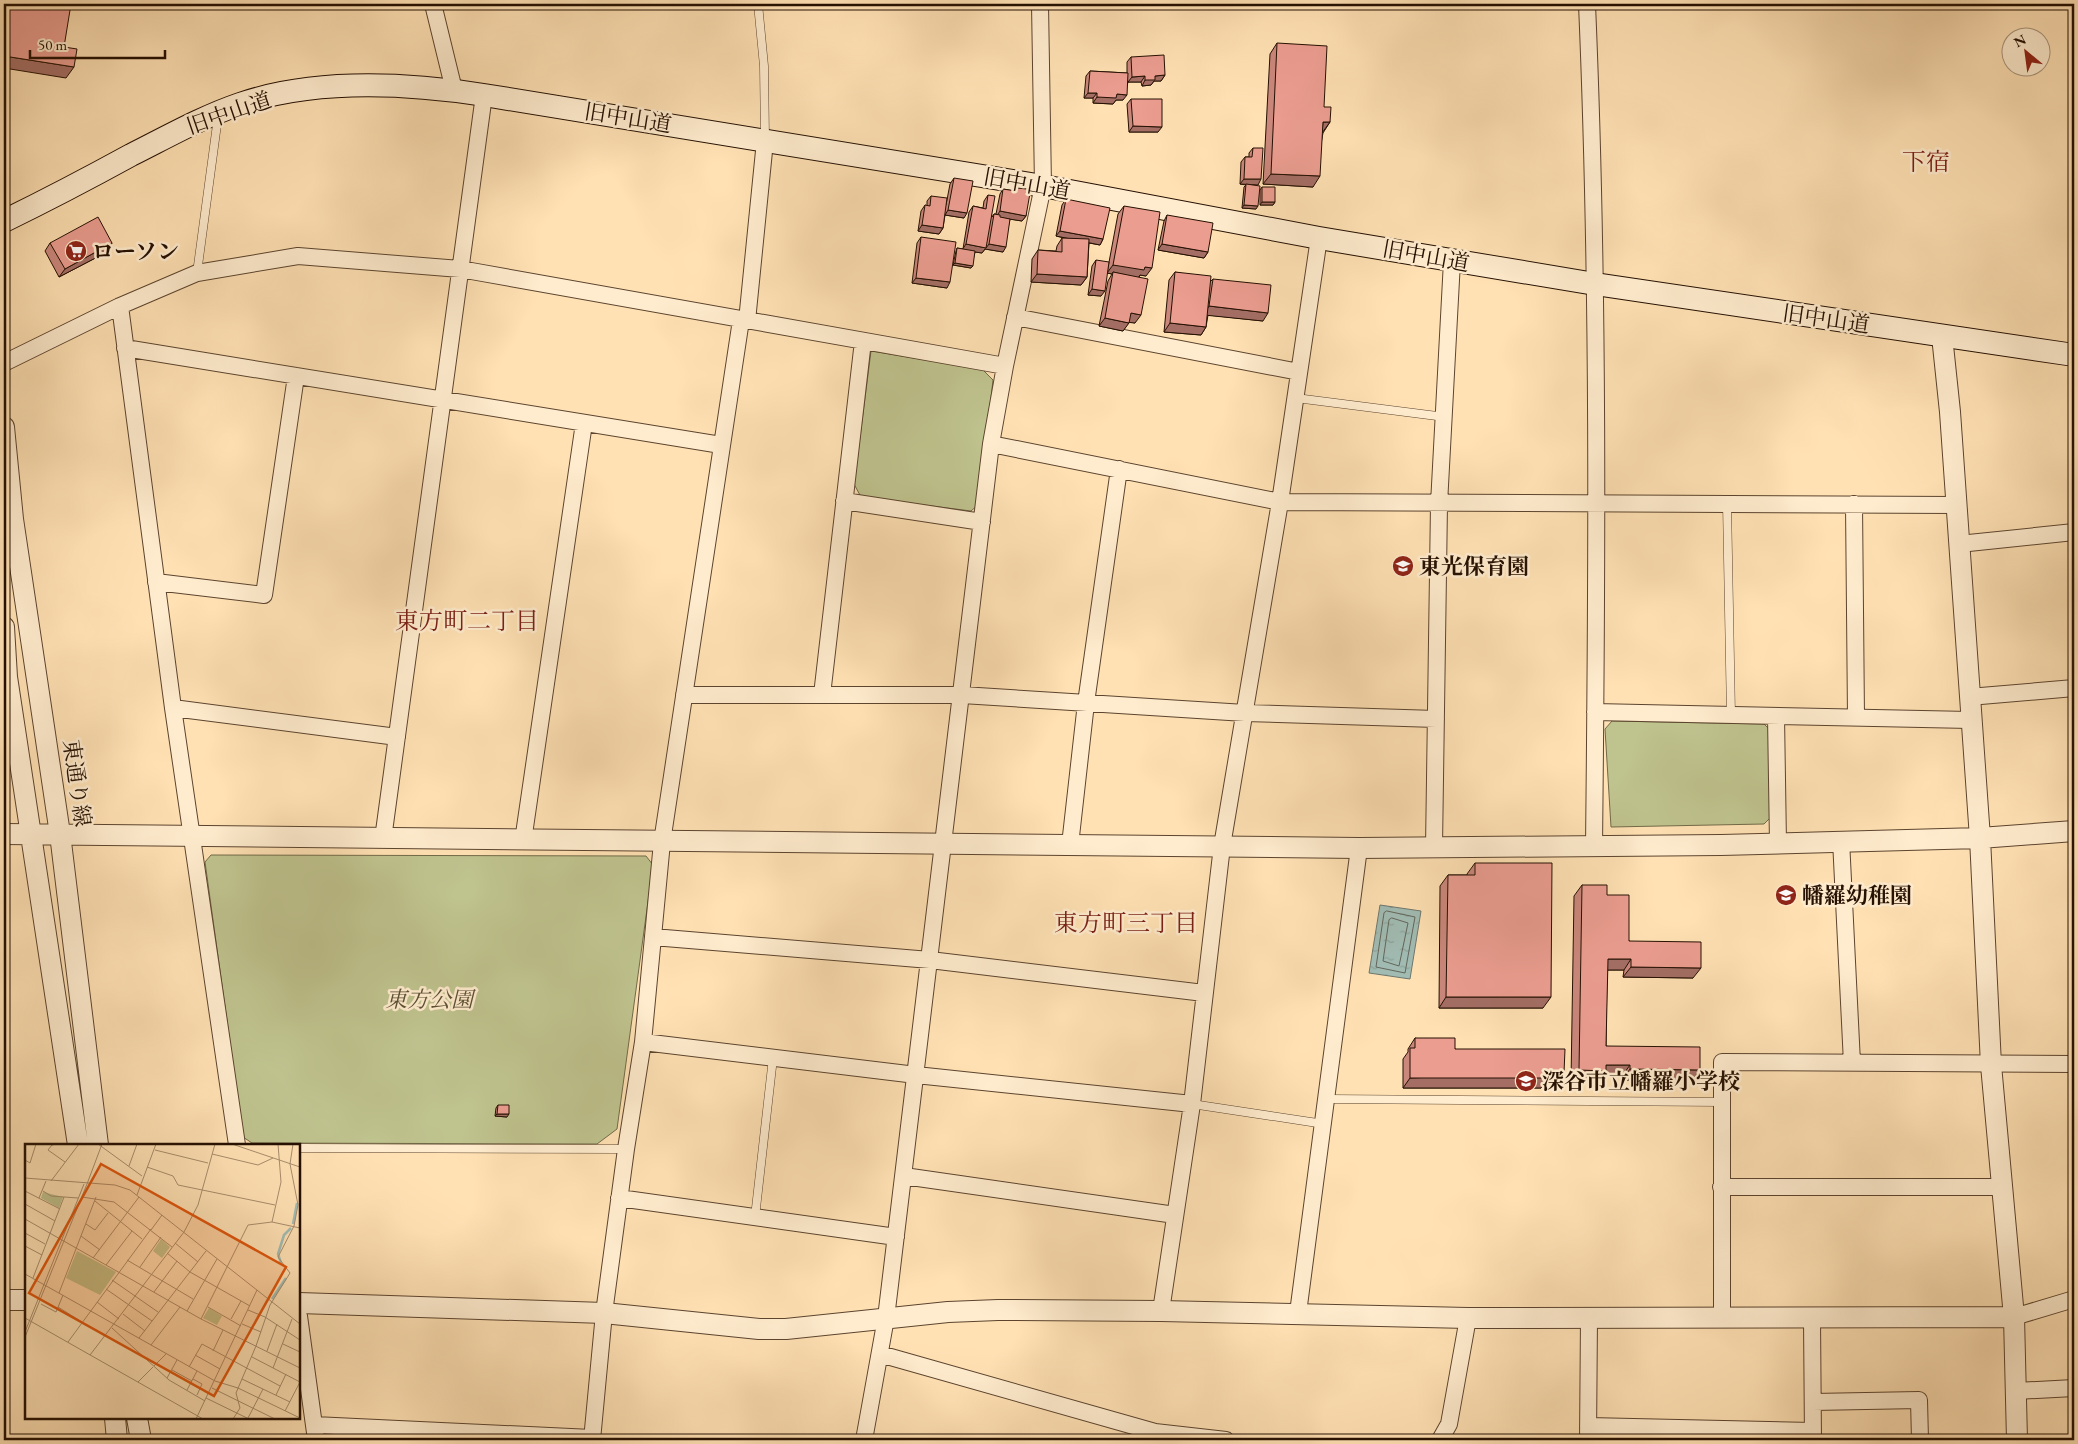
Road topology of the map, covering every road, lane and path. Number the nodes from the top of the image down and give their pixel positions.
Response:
1 (433, 4) edge
2 (758, 4) edge
3 (1040, 4) edge
4 (1587, 4) edge
5 (454, 90) junction
6 (484, 95) junction
7 (218, 112) junction
8 (765, 141) junction
9 (1043, 186) junction
10 (4, 222) edge
11 (1319, 238) junction
12 (1452, 261) junction
13 (460, 269) junction
14 (197, 273) junction
15 (1595, 284) junction
16 (120, 306) junction
17 (1015, 317) junction
18 (744, 321) junction
19 (1942, 336) junction
20 (863, 341) junction
21 (125, 348) junction
22 (2074, 355) edge
23 (4, 363) edge
24 (1005, 366) junction
25 (1299, 372) junction
26 (296, 376) junction
27 (1296, 398) junction
28 (443, 400) junction
29 (1445, 417) junction
30 (584, 423) junction
31 (4, 428) edge
32 (991, 444) junction
33 (722, 445) junction
34 (1120, 469) junction
35 (844, 501) junction
36 (1280, 502) junction
37 (1598, 503) junction
38 (1439, 504) junction
39 (1728, 504) junction
40 (1854, 504) junction
41 (1957, 505) junction
42 (982, 522) junction
43 (2074, 532) edge
44 (1959, 544) junction
45 (156, 582) junction
46 (4, 627) edge
47 (2074, 688) edge
48 (822, 694) junction
49 (962, 694) junction
50 (684, 695) junction
51 (1969, 697) junction
52 (1086, 703) junction
53 (173, 708) junction
54 (1595, 712) junction
55 (1245, 713) junction
56 (1731, 715) junction
57 (1776, 716) junction
58 (1856, 717) junction
59 (1436, 719) junction
60 (1970, 720) junction
61 (397, 737) junction
62 (2074, 831) edge
63 (4, 834) edge
64 (31, 834) junction
65 (60, 834) junction
66 (193, 837) junction
67 (1980, 838) junction
68 (383, 839) junction
69 (523, 840) junction
70 (1841, 840) junction
71 (662, 842) junction
72 (1778, 843) junction
73 (944, 844) junction
74 (1070, 845) junction
75 (1222, 846) junction
76 (1434, 847) junction
77 (1594, 847) junction
78 (1359, 848) junction
79 (653, 937) junction
80 (930, 960) junction
81 (1204, 993) junction
82 (643, 1042) junction
83 (773, 1058) junction
84 (1852, 1063) junction
85 (2074, 1064) edge
86 (1991, 1065) junction
87 (916, 1075) junction
88 (1327, 1099) junction
89 (1722, 1102) junction
90 (1192, 1104) junction
91 (1324, 1124) junction
92 (78, 1144) edge
93 (98, 1144) edge
94 (237, 1144) edge
95 (300, 1148) edge
96 (626, 1149) junction
97 (904, 1176) junction
98 (1721, 1187) junction
99 (2002, 1187) junction
100 (619, 1198) junction
101 (1175, 1215) junction
102 (755, 1217) junction
103 (896, 1237) junction
104 (2074, 1299) edge
105 (4, 1300) edge
106 (25, 1300) edge
107 (300, 1303) edge
108 (1161, 1311) junction
109 (604, 1313) junction
110 (1298, 1313) junction
111 (1722, 1317) junction
112 (2014, 1317) junction
113 (886, 1318) junction
114 (1468, 1318) junction
115 (1588, 1318) junction
116 (1812, 1319) junction
117 (300, 1323) edge
118 (880, 1354) junction
119 (2074, 1388) edge
120 (2016, 1391) junction
121 (1813, 1402) junction
122 (115, 1419) edge
123 (137, 1419) edge
124 (315, 1433) edge
125 (1588, 1433) edge
126 (1813, 1436) edge
127 (592, 1439) edge
128 (117, 1440) edge
129 (141, 1440) edge
130 (864, 1440) edge
131 (1226, 1440) edge
132 (1440, 1440) edge
133 (1920, 1440) edge
134 (2017, 1440) edge

1 - 5 street
2 - 8 lane
3 - 9 street
4 - 15 street
5 - 6 main road, 旧中山道
5 - 7 main road, 旧中山道
6 - 8 main road, 旧中山道
6 - 13 street
7 - 10 main road, 旧中山道
7 - 14 lane
8 - 9 main road, 旧中山道
8 - 18 street
9 - 11 main road, 旧中山道
9 - 17 street
11 - 12 main road, 旧中山道
11 - 25 street
12 - 15 main road, 旧中山道
12 - 29 street
13 - 14 street
13 - 18 street
13 - 28 street
14 - 16 street
15 - 19 main road, 旧中山道
15 - 37 street
16 - 21 street
16 - 23 street
17 - 24 street
17 - 25 street
18 - 20 street
18 - 33 street
19 - 22 main road, 旧中山道
19 - 41 street
20 - 24 street
20 - 35 street
21 - 26 street
21 - 45 street
24 - 32 street
25 - 27 street
26 - 28 street
26 - 45 street
27 - 29 lane
27 - 36 street
28 - 30 street
28 - 61 street
29 - 38 street
30 - 33 street
30 - 69 street
31 - 65 street, 東通り線
32 - 34 street
32 - 42 street
33 - 50 street
34 - 36 street
34 - 52 street
35 - 42 street
35 - 48 street
36 - 38 street
36 - 55 street
37 - 38 street
37 - 39 street
37 - 54 street
38 - 59 street
39 - 40 street
39 - 56 lane
40 - 41 street
40 - 58 street
41 - 44 street
42 - 49 street
43 - 44 street
44 - 51 street
45 - 53 street
46 - 64 street
47 - 51 street
48 - 49 street
48 - 50 street
49 - 52 street
49 - 73 street
50 - 71 street
51 - 60 street
52 - 55 street
52 - 74 street
53 - 61 street
53 - 66 street
54 - 56 street
54 - 77 street
55 - 59 street
55 - 75 street
56 - 57 street
57 - 58 street
57 - 72 street
58 - 60 street
59 - 76 street
60 - 67 street
61 - 68 street
62 - 67 street
63 - 64 street
64 - 65 street
64 - 92 street
65 - 66 street
65 - 93 street, 東通り線
66 - 68 street
66 - 94 street
67 - 70 street
67 - 86 street
68 - 69 street
69 - 71 street
70 - 72 street
70 - 84 street
71 - 73 street
71 - 79 street
72 - 77 street
73 - 74 street
73 - 80 street
74 - 75 street
75 - 78 street
75 - 81 street
76 - 77 street
76 - 78 street
78 - 88 street
79 - 80 street
79 - 82 street
80 - 81 street
80 - 87 street
81 - 90 street
82 - 83 street
82 - 96 street
83 - 87 street
83 - 102 lane
84 - 86 street
84 - 89 street
85 - 86 street
86 - 99 street
87 - 90 street
87 - 97 street
88 - 89 lane
88 - 91 street
89 - 98 street
90 - 91 lane
90 - 101 street
91 - 110 street
95 - 96 lane
96 - 100 street
97 - 101 street
97 - 103 street
98 - 99 street
98 - 111 street
99 - 112 street
100 - 102 street
100 - 109 street
101 - 108 street
102 - 103 street
103 - 113 street
104 - 112 street
105 - 106 street
107 - 109 street
108 - 110 street
108 - 113 street
109 - 113 street
109 - 127 street
110 - 114 street
111 - 115 street
111 - 116 street
112 - 116 street
112 - 120 street
113 - 118 street
114 - 115 street
114 - 132 street
115 - 125 street
116 - 121 street
117 - 124 street
118 - 130 street
118 - 131 street
119 - 120 street
120 - 134 street
121 - 126 street
121 - 133 street
122 - 128 street
123 - 129 street
124 - 127 street
125 - 126 street

